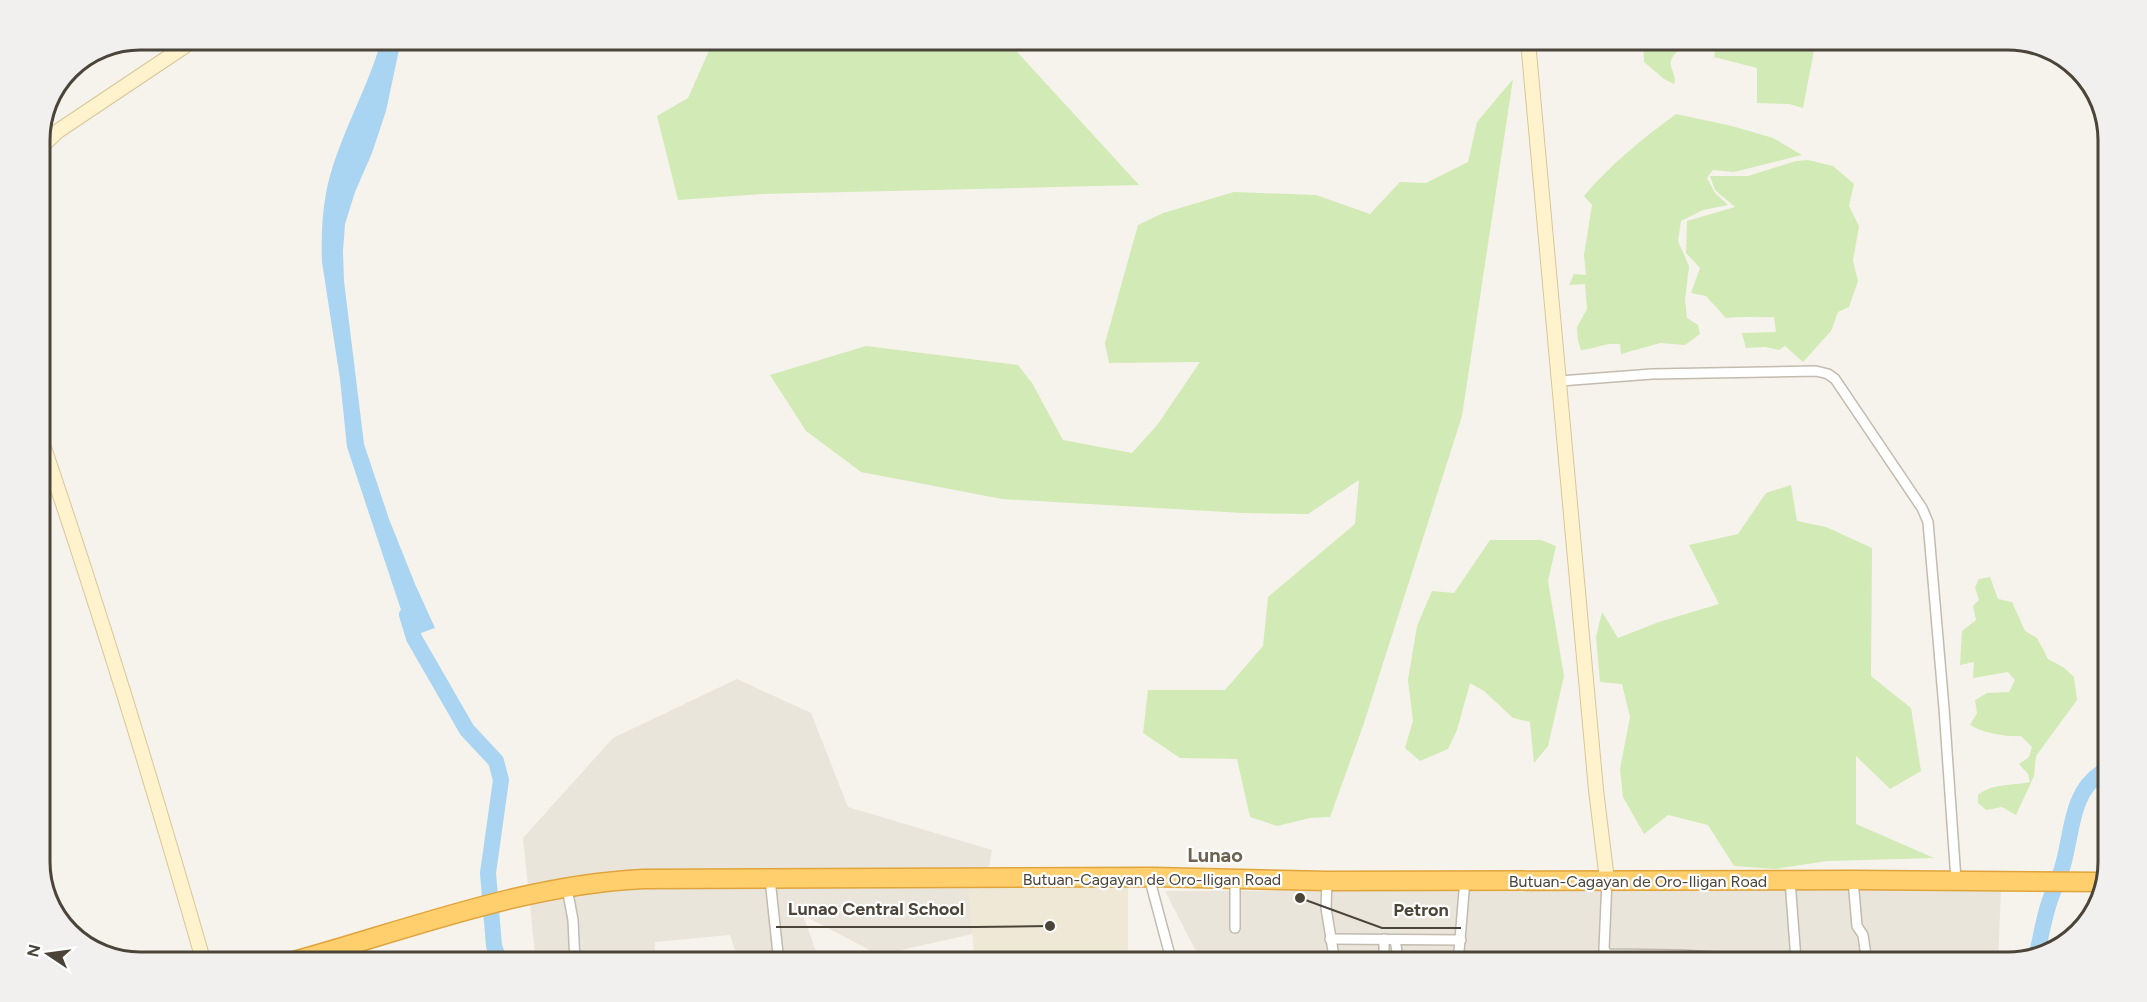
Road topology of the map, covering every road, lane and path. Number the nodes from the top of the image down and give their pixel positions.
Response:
1 (179, 50) edge
2 (1529, 50) edge
3 (50, 139) edge
4 (1560, 381) junction
5 (50, 465) edge
6 (1149, 877) junction
7 (1235, 878) junction
8 (770, 879) junction
9 (1465, 880) junction
10 (1607, 880) junction
11 (1790, 880) junction
12 (1853, 880) junction
13 (1956, 880) junction
14 (1327, 881) junction
15 (2095, 882) edge
16 (567, 888) junction
17 (1235, 928) dead end
18 (1330, 939) junction
19 (1384, 939) junction
20 (1395, 940) junction
21 (1461, 940) junction
22 (201, 952) edge
23 (323, 952) edge
24 (574, 952) edge
25 (778, 952) edge
26 (1169, 952) edge
27 (1333, 952) edge
28 (1384, 952) edge
29 (1397, 952) edge
30 (1459, 952) edge
31 (1605, 952) edge
32 (1794, 952) edge
33 (1865, 952) edge

1 - 3 street
2 - 4 street
4 - 10 street
4 - 13 street
5 - 22 street
6 - 7 highway, Butuan-Cagayan de Oro-Iligan Road
6 - 8 highway, Butuan-Cagayan de Oro-Iligan Road
6 - 26 street
7 - 14 highway, Butuan-Cagayan de Oro-Iligan Road
7 - 17 street
8 - 16 highway, Butuan-Cagayan de Oro-Iligan Road
8 - 25 street
9 - 10 highway, Butuan-Cagayan de Oro-Iligan Road
9 - 14 highway, Butuan-Cagayan de Oro-Iligan Road
9 - 21 street
10 - 11 highway, Butuan-Cagayan de Oro-Iligan Road
10 - 31 street
11 - 12 highway, Butuan-Cagayan de Oro-Iligan Road
11 - 32 street
12 - 13 highway, Butuan-Cagayan de Oro-Iligan Road
12 - 33 street
13 - 15 highway, Butuan-Cagayan de Oro-Iligan Road
14 - 18 street
16 - 23 highway, Butuan-Cagayan de Oro-Iligan Road
16 - 24 street
18 - 19 street
18 - 27 street
19 - 20 street
19 - 28 street
20 - 21 street
20 - 29 street
21 - 30 street

